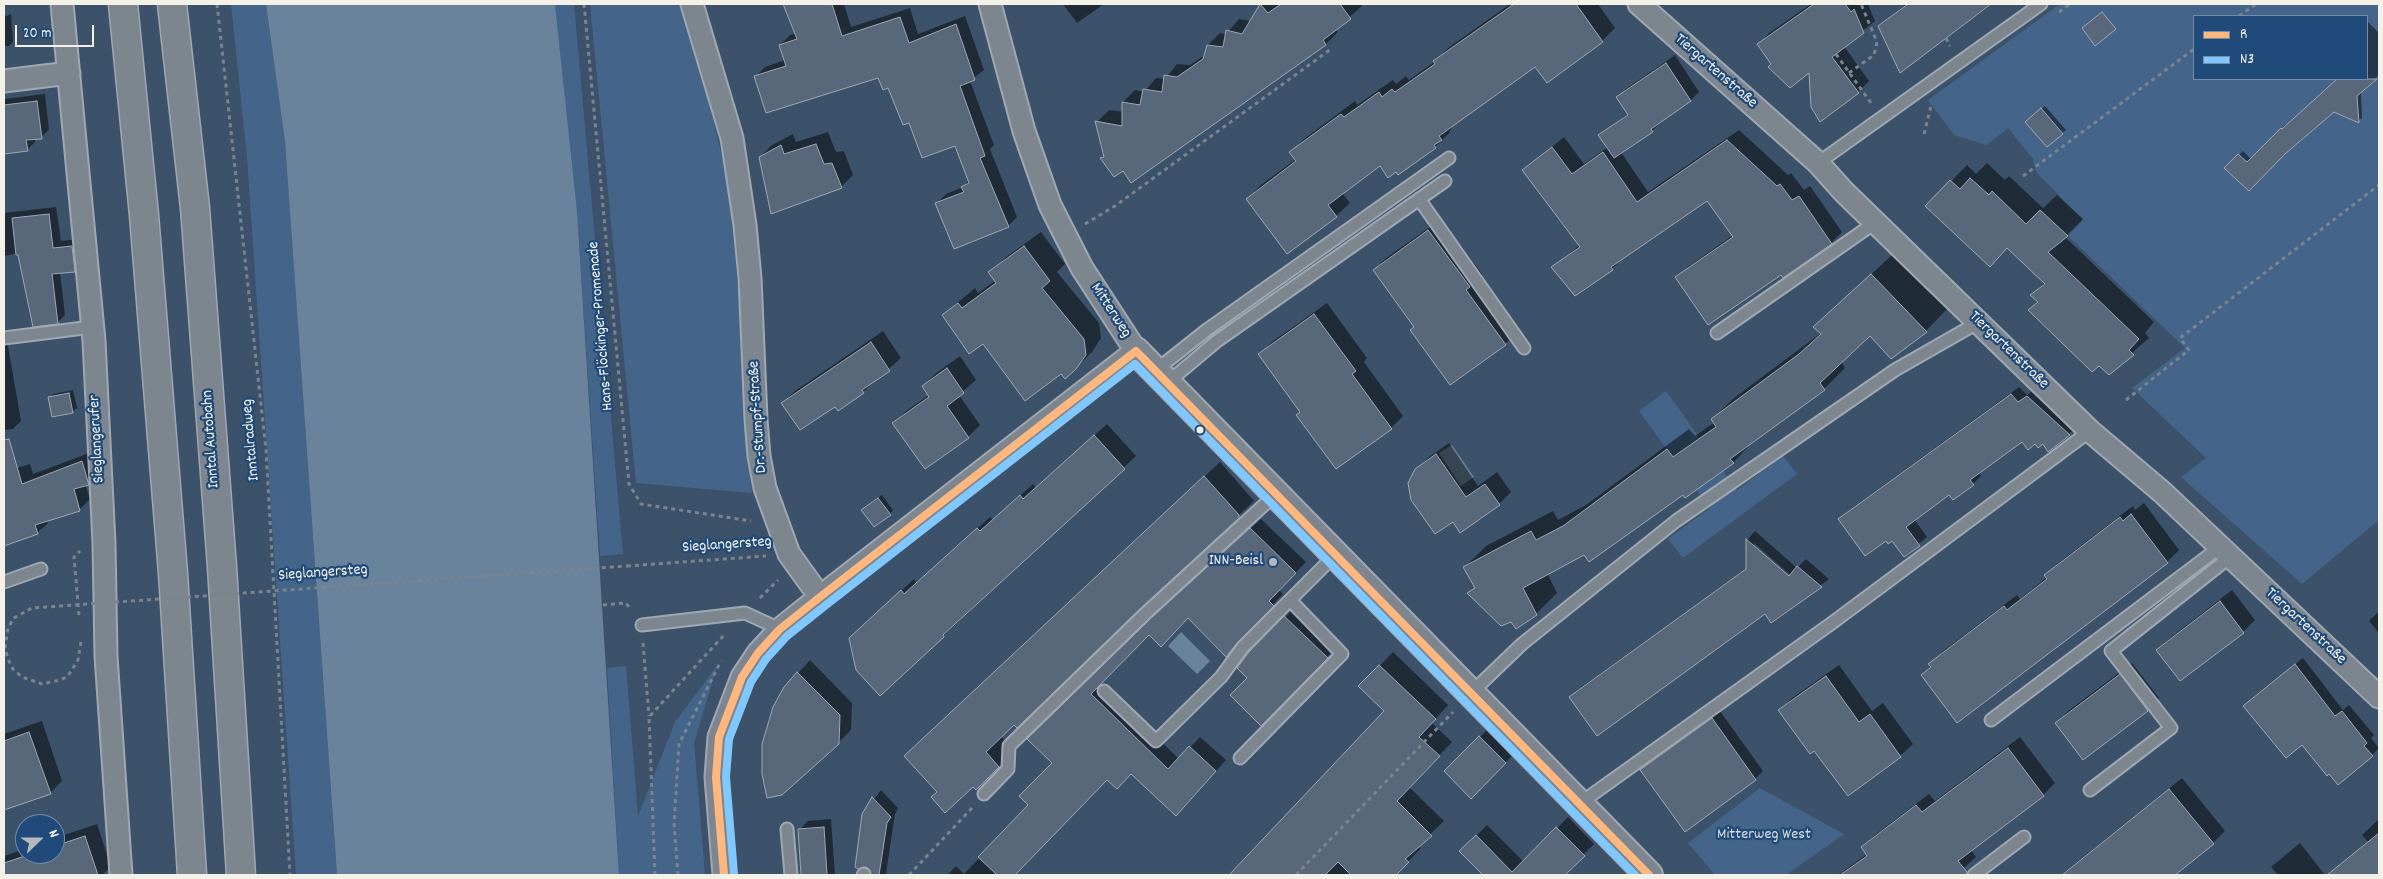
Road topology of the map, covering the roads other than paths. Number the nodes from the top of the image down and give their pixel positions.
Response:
1 (62, 4) edge
2 (123, 4) edge
3 (172, 4) edge
4 (692, 4) edge
5 (990, 4) edge
6 (1639, 4) edge
7 (2041, 4) edge
8 (69, 73) junction
9 (4, 81) edge
10 (1449, 158) dead end
11 (1818, 164) junction
12 (1445, 181) dead end
13 (1419, 199) junction
14 (1876, 222) junction
15 (1979, 322) junction
16 (92, 327) junction
17 (1717, 333) dead end
18 (4, 338) edge
19 (1524, 348) dead end
20 (1136, 351) junction
21 (1161, 377) junction
22 (2090, 431) junction
23 (1276, 494) junction
24 (2225, 552) junction
25 (1336, 555) junction
26 (41, 569) dead end
27 (4, 582) edge
28 (820, 597) junction
29 (1290, 600) junction
30 (642, 625) road end
31 (780, 629) junction
32 (1104, 691) dead end
33 (1471, 693) junction
34 (2379, 697) edge
35 (1991, 720) dead end
36 (1240, 758) dead end
37 (2090, 790) dead end
38 (984, 794) road end
39 (1579, 804) junction
40 (787, 829) dead end
41 (2024, 836) dead end
42 (121, 875) edge
43 (192, 875) edge
44 (241, 875) edge
45 (724, 875) edge
46 (791, 875) edge
47 (1649, 875) edge
48 (1974, 875) edge

1 - 8 street, Sieglangerufer
2 - 43 highway
3 - 44 highway, Inntal Autobahn
4 - 28 street, Dr.-Stumpf-Straße
5 - 20 street, Mitterweg
6 - 11 street, Tiergartenstraße
7 - 11 lane
8 - 9 street
8 - 16 street, Sieglangerufer
10 - 21 lane
11 - 14 street, Tiergartenstraße
12 - 13 lane
13 - 19 lane
13 - 21 lane
14 - 15 street, Tiergartenstraße
14 - 17 lane
15 - 22 street, Tiergartenstraße
15 - 33 lane
16 - 18 lane
16 - 42 street, Sieglangerufer
20 - 21 street, Mitterweg
20 - 28 street
21 - 23 street, Mitterweg
22 - 24 street, Tiergartenstraße
22 - 39 lane
23 - 25 street, Mitterweg
23 - 38 lane
24 - 34 street, Tiergartenstraße
24 - 35 lane
24 - 37 lane
25 - 29 lane
25 - 33 street, Mitterweg
26 - 27 lane
28 - 31 street
29 - 32 lane
29 - 36 lane
30 - 31 lane
31 - 45 street
33 - 39 street, Mitterweg
39 - 47 street, Mitterweg
40 - 46 lane
41 - 48 lane

